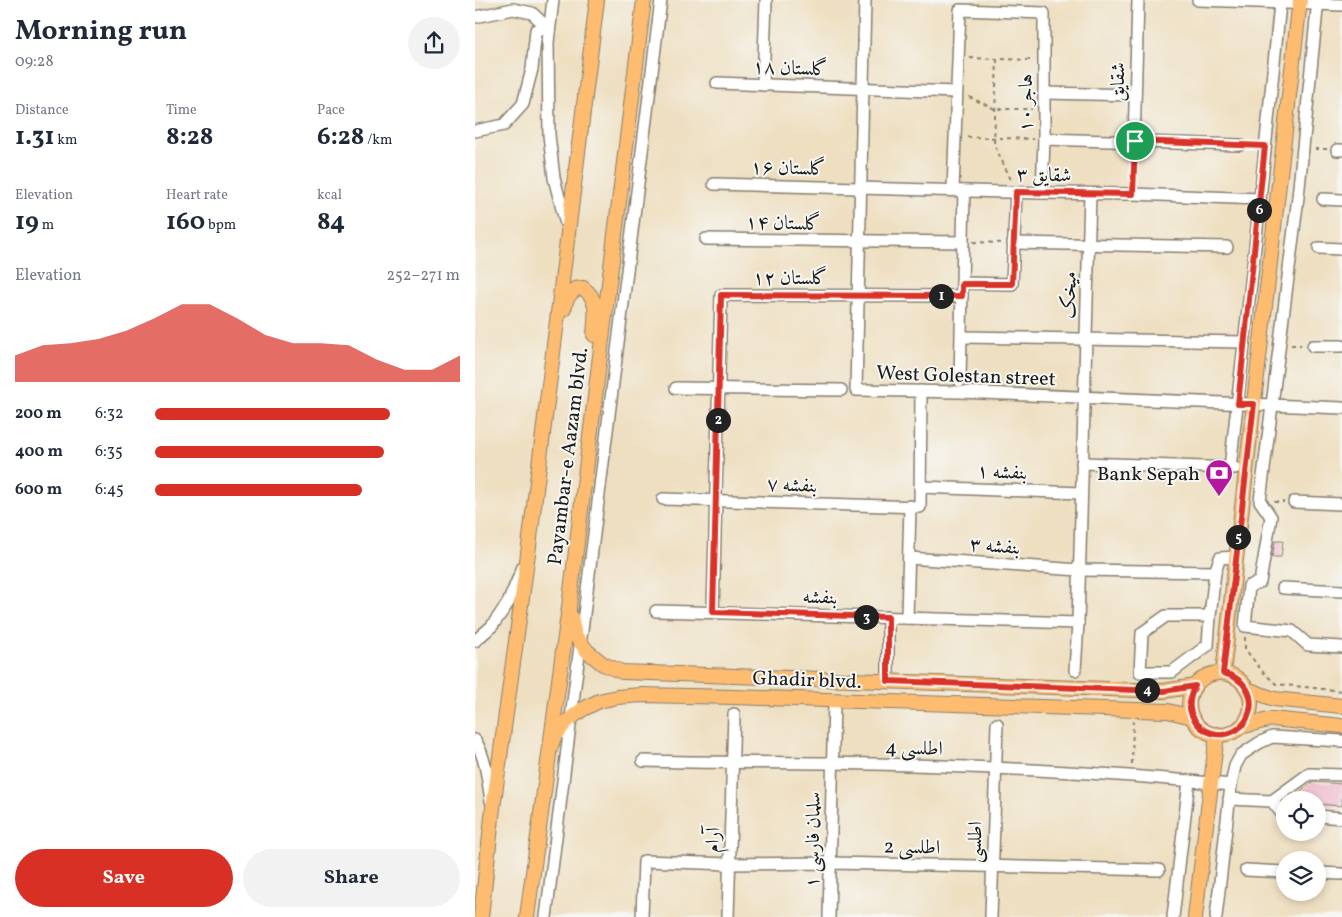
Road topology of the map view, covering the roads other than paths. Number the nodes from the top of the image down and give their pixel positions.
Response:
1 (553, 0) edge
2 (597, 0) edge
3 (644, 0) edge
4 (661, 0) edge
5 (766, 0) edge
6 (865, 0) edge
7 (1009, 0) edge
8 (1138, 0) edge
9 (1198, 0) edge
10 (1299, 2) edge
11 (1318, 2) edge
12 (1280, 4) junction
13 (1342, 5) edge
14 (1008, 12) junction
15 (475, 17) edge
16 (549, 29) junction
17 (717, 83) dead end
18 (763, 85) junction
19 (863, 89) junction
20 (956, 92) junction
21 (1044, 93) junction
22 (1135, 95) junction
23 (475, 131) edge
24 (1044, 139) junction
25 (1135, 141) junction
26 (1240, 145) dead end
27 (714, 184) dead end
28 (861, 188) junction
29 (959, 190) junction
30 (1016, 192) junction
31 (1042, 193) junction
32 (1090, 194) junction
33 (1260, 199) junction
34 (1323, 199) dead end
35 (1342, 200) edge
36 (569, 234) junction
37 (706, 239) dead end
38 (859, 241) junction
39 (963, 242) junction
40 (1013, 243) junction
41 (1088, 245) junction
42 (1227, 247) dead end
43 (1319, 248) dead end
44 (1342, 249) edge
45 (962, 284) junction
46 (858, 296) junction
47 (962, 296) junction
48 (962, 337) junction
49 (1086, 339) junction
50 (556, 342) junction
51 (1244, 342) junction
52 (1313, 346) road end
53 (1342, 346) edge
54 (960, 381) dead end
55 (676, 388) dead end
56 (719, 388) junction
57 (841, 390) dead end
58 (921, 391) junction
59 (1084, 398) junction
60 (1238, 404) junction
61 (1254, 404) junction
62 (1271, 405) junction
63 (1342, 408) edge
64 (593, 410) junction
65 (1082, 463) junction
66 (1230, 468) junction
67 (1247, 468) junction
68 (920, 487) junction
69 (1081, 494) junction
70 (663, 499) dead end
71 (716, 501) junction
72 (1243, 501) junction
73 (1260, 501) junction
74 (1294, 502) road end
75 (1342, 504) edge
76 (915, 506) junction
77 (529, 554) junction
78 (1236, 557) junction
79 (909, 558) junction
80 (1079, 570) junction
81 (1215, 572) junction
82 (1283, 588) dead end
83 (1342, 591) edge
84 (569, 607) junction
85 (656, 611) dead end
86 (713, 612) junction
87 (1210, 616) junction
88 (888, 617) junction
89 (907, 618) junction
90 (1078, 622) junction
91 (475, 641) edge
92 (581, 642) junction
93 (1342, 647) edge
94 (1075, 670) dead end
95 (641, 673) junction
96 (1223, 673) junction
97 (888, 681) junction
98 (1195, 686) junction
99 (1247, 689) junction
100 (641, 696) junction
101 (833, 701) junction
102 (1342, 706) edge
103 (734, 714) dead end
104 (1192, 717) junction
105 (571, 718) junction
106 (997, 724) dead end
107 (1342, 726) edge
108 (1240, 727) junction
109 (1217, 734) junction
110 (475, 740) edge
111 (1342, 741) edge
112 (643, 761) dead end
113 (733, 764) junction
114 (832, 764) junction
115 (547, 766) junction
116 (996, 768) junction
117 (1342, 775) edge
118 (1189, 781) junction
119 (1211, 783) junction
120 (1231, 784) junction
121 (1229, 800) junction
122 (1272, 801) junction
123 (1276, 806) edge
124 (493, 808) junction
125 (1326, 817) edge
126 (1342, 818) edge
127 (831, 863) junction
128 (730, 864) junction
129 (992, 866) junction
130 (1159, 870) dead end
131 (1247, 870) dead end
132 (1276, 872) edge
133 (1326, 873) edge
134 (1342, 874) edge
135 (481, 917) edge
136 (527, 917) edge
137 (546, 917) edge
138 (642, 917) edge
139 (728, 917) edge
140 (829, 917) edge
141 (991, 917) edge
142 (1173, 917) edge
143 (1195, 917) edge
144 (1216, 917) edge

1 - 16 street
2 - 36 main road, Payambar-e Aazam blvd.
3 - 64 main road, Payambar-e Aazam blvd.
4 - 92 street
5 - 18 street
6 - 19 street, West Golestan street
7 - 14 street
8 - 22 street, شقایق
9 - 12 street
10 - 11 street
10 - 12 street
10 - 61 main road
11 - 13 street
11 - 62 street
12 - 33 street
14 - 20 street
14 - 21 street, هاجر ۱۰
15 - 16 street
16 - 23 street
16 - 36 street
17 - 18 street, گلستان ۱۸
18 - 19 street, گلستان ۱۸
19 - 20 street, گلستان ۱۸
19 - 28 street, West Golestan street
20 - 29 street
21 - 22 street
21 - 24 street, هاجر ۱۰
22 - 25 street, شقایق
24 - 25 street
24 - 31 street, هاجر ۱۰
25 - 26 street
27 - 28 street, گلستان ۱۶
28 - 29 street, گلستان ۱۶
28 - 38 street, West Golestan street
29 - 30 street, شقایق ۳
29 - 39 street
30 - 31 street, شقایق ۳
30 - 40 street
31 - 32 street, شقایق ۳
32 - 33 street, شقایق ۳
32 - 41 street, میخک
33 - 51 street
34 - 35 street
36 - 50 main road, Payambar-e Aazam blvd.
37 - 38 street, گلستان ۱۴
38 - 39 street, گلستان ۱۴
38 - 46 street, West Golestan street
39 - 45 street
40 - 41 street
40 - 45 street
41 - 42 street
41 - 49 street, میخک
43 - 44 street
45 - 47 street
46 - 47 street, گلستان ۱۲
46 - 56 street, گلستان ۱۲
46 - 58 street, West Golestan street
47 - 48 street
48 - 49 street
48 - 54 street
49 - 51 street
49 - 59 street, میخک
50 - 64 main road
50 - 77 main road, Payambar-e Aazam blvd.
51 - 60 street
52 - 53 street
55 - 56 street
56 - 57 street
56 - 71 street
58 - 59 street, West Golestan street
58 - 68 street
59 - 60 street, West Golestan street
59 - 65 street
60 - 61 street, West Golestan street
60 - 66 street
61 - 62 street, West Golestan street
61 - 67 main road
62 - 63 street, West Golestan street
62 - 73 street
64 - 84 main road, Payambar-e Aazam blvd.
65 - 66 street
65 - 69 street
66 - 67 street
67 - 72 main road
68 - 69 street, بنفشه ۱
68 - 76 street
69 - 80 street
70 - 71 street, بنفشه ۷
71 - 76 street, بنفشه ۷
71 - 86 street
72 - 73 street
72 - 78 main road
73 - 93 street
74 - 75 street
76 - 79 street
77 - 91 street
77 - 124 main road, Payambar-e Aazam blvd.
78 - 81 street
78 - 96 main road
79 - 80 street, بنفشه ۳
79 - 89 street
80 - 81 street, بنفشه ۳
80 - 90 street
81 - 87 street
82 - 83 street
84 - 92 main road, Ghadir blvd.
84 - 115 main road, Payambar-e Aazam blvd.
85 - 86 street, بنفشه
86 - 88 street, بنفشه
87 - 87 street
88 - 89 street, بنفشه
88 - 97 street
89 - 90 street, بنفشه
90 - 94 street
92 - 95 main road, Ghadir blvd.
92 - 105 street
95 - 97 main road, Ghadir blvd.
95 - 100 main road
96 - 98 main road
96 - 99 main road
97 - 98 main road, Ghadir blvd.
98 - 104 main road
99 - 102 main road
99 - 108 main road
100 - 101 main road, Ghadir blvd.
100 - 105 main road, Ghadir blvd.
101 - 104 main road, Ghadir blvd.
101 - 114 street, سلمان فارسی ۱
103 - 113 street, آرام
104 - 109 main road
105 - 115 main road, Ghadir blvd.
105 - 137 street
106 - 116 street, اطلسی
107 - 108 main road
108 - 109 main road
109 - 119 main road
110 - 124 street
111 - 120 street
112 - 113 street, اطلسی 4
113 - 114 street, اطلسی 4
113 - 128 street, آرام
114 - 116 street, اطلسی 4
114 - 127 street, سلمان فارسی ۱
115 - 136 main road, Payambar-e Aazam blvd.
116 - 118 street, اطلسی 4
116 - 129 street, اطلسی
117 - 122 street
118 - 119 street, اطلسی 4
118 - 142 street
119 - 120 street, اطلسی 4
119 - 143 main road
120 - 121 street
121 - 122 street
121 - 144 street
122 - 123 street
124 - 135 main road, Payambar-e Aazam blvd.
125 - 126 street
127 - 128 street, اطلسی 2
127 - 129 street, اطلسی 2
127 - 140 street, سلمان فارسی ۱
128 - 138 street, اطلسی 2
128 - 139 street, آرام
129 - 130 street, اطلسی 2
129 - 141 street, اطلسی
131 - 132 street
133 - 134 street

